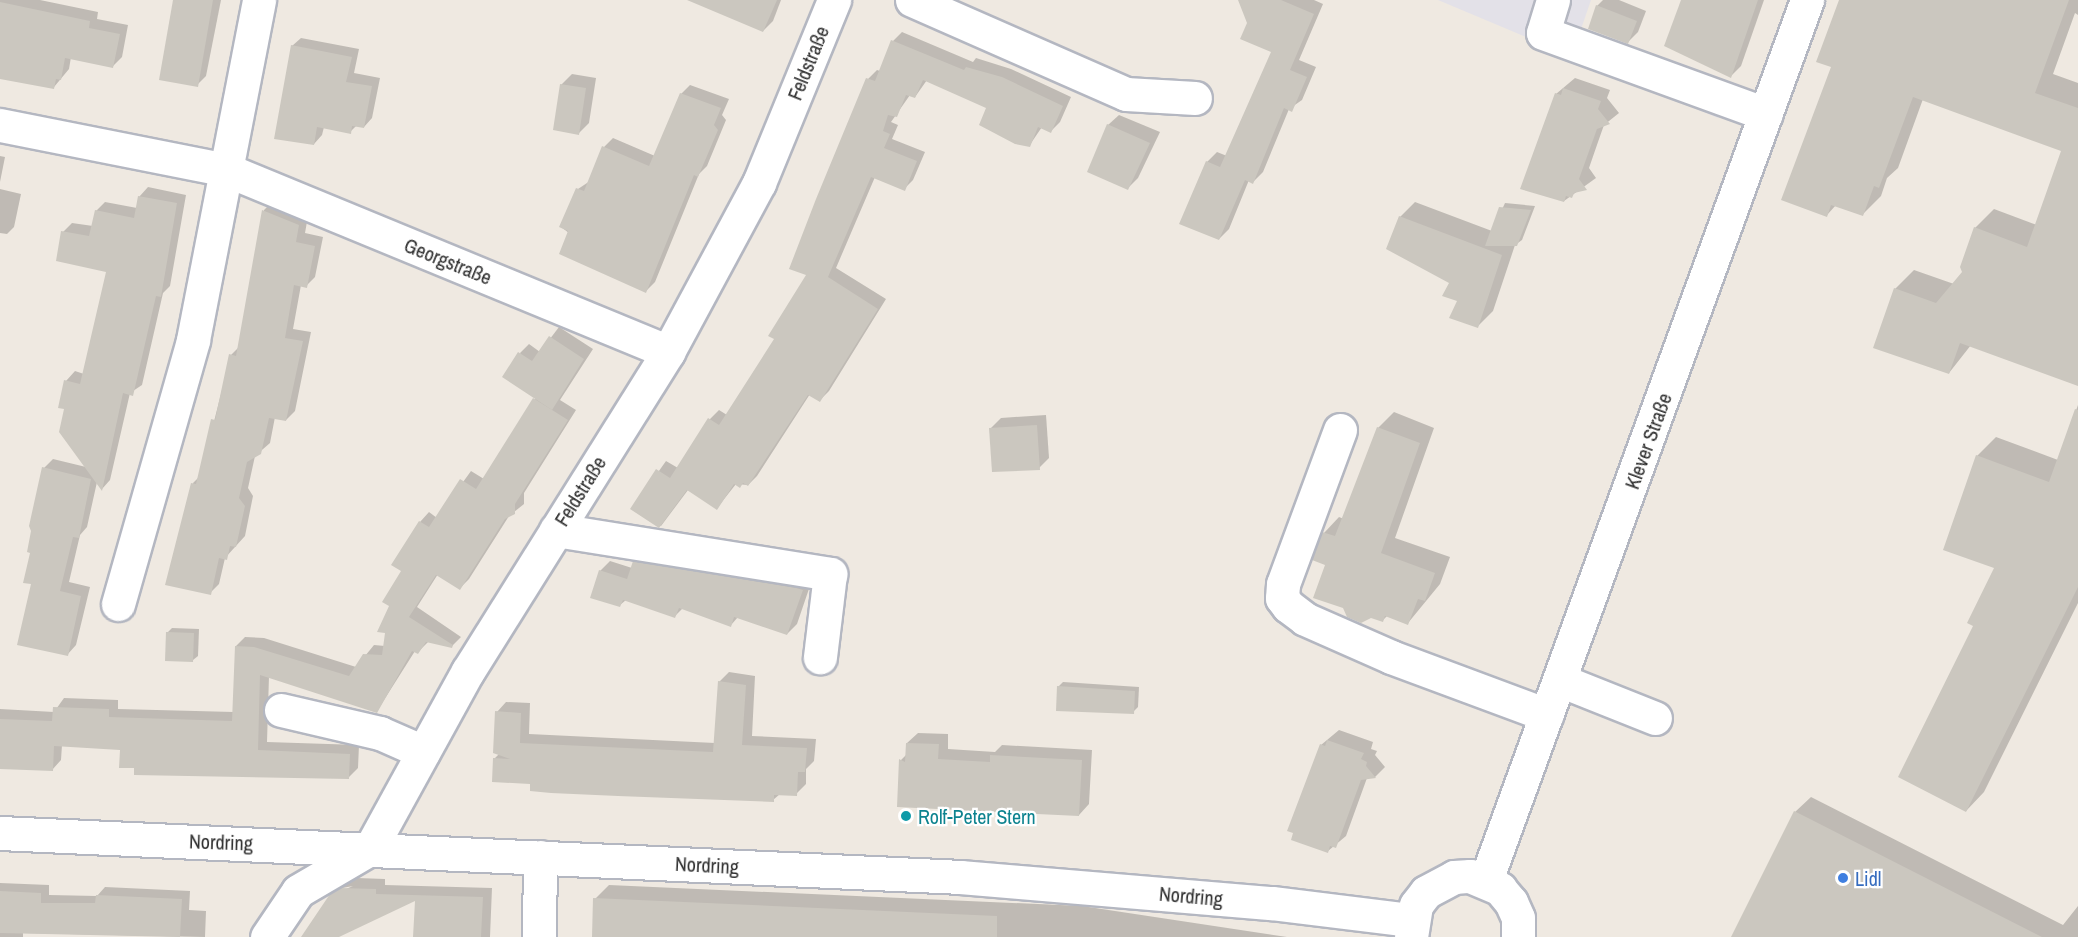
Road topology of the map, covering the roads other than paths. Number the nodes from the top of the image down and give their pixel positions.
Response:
1 (259, 0) edge
2 (834, 0) edge
3 (912, 0) edge
4 (1553, 0) edge
5 (1807, 0) edge
6 (1195, 98) dead end
7 (1766, 114) junction
8 (0, 125) edge
9 (227, 170) junction
10 (668, 352) junction
11 (1341, 430) dead end
12 (556, 530) junction
13 (118, 604) dead end
14 (820, 657) dead end
15 (1562, 681) junction
16 (281, 710) dead end
17 (1547, 715) junction
18 (1655, 718) dead end
19 (423, 752) junction
20 (0, 834) edge
21 (370, 849) junction
22 (540, 857) junction
23 (1486, 880) junction
24 (1411, 929) edge
25 (267, 937) edge
26 (539, 937) edge
27 (1518, 937) edge

1 - 9 street
2 - 10 street, Feldstraße
3 - 6 street
4 - 7 street
5 - 7 street, Klever Straße
7 - 15 street, Klever Straße
8 - 9 street, Georgstraße
9 - 10 street, Georgstraße
9 - 13 street
10 - 12 street, Feldstraße
11 - 17 street
12 - 14 street
12 - 19 street, Feldstraße
15 - 17 street, Klever Straße
15 - 18 street
16 - 19 street
17 - 23 street, Klever Straße
19 - 21 street, Feldstraße
20 - 21 street, Nordring
21 - 22 street, Nordring
21 - 25 street
22 - 24 street, Nordring
22 - 26 street
23 - 24 street
23 - 27 street

